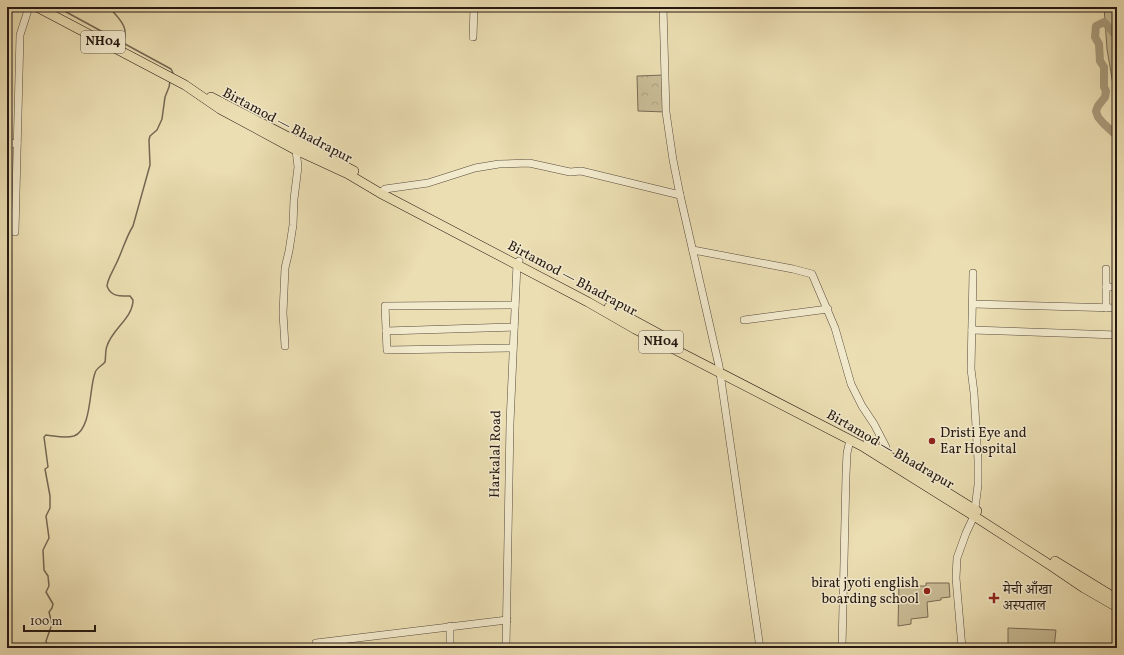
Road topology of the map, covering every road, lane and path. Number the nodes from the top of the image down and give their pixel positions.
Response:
1 (29, 7) edge
2 (37, 7) edge
3 (474, 7) edge
4 (663, 7) edge
5 (472, 37) dead end
6 (197, 92) junction
7 (17, 143) junction
8 (7, 144) edge
9 (296, 150) junction
10 (382, 191) junction
11 (680, 195) junction
12 (15, 232) dead end
13 (693, 250) junction
14 (518, 263) junction
15 (1106, 269) dead end
16 (973, 273) dead end
17 (1106, 287) junction
18 (1117, 287) edge
19 (973, 304) junction
20 (515, 305) junction
21 (1106, 308) junction
22 (1117, 308) edge
23 (828, 309) junction
24 (744, 320) dead end
25 (514, 327) junction
26 (972, 330) junction
27 (386, 331) junction
28 (1117, 335) edge
29 (285, 346) dead end
30 (513, 348) junction
31 (720, 369) junction
32 (850, 440) junction
33 (885, 453) junction
34 (894, 462) junction
35 (975, 513) junction
36 (1052, 562) junction
37 (1117, 600) edge
38 (1117, 608) edge
39 (507, 620) junction
40 (450, 626) junction
41 (336, 640) junction
42 (316, 643) dead end
43 (336, 648) edge
44 (450, 648) edge
45 (506, 648) edge
46 (760, 648) edge
47 (842, 648) edge
48 (962, 648) edge

1 - 7 street
2 - 6 main road, Birtamod — Bhadrapur / NH04
3 - 5 street
4 - 11 street
6 - 9 main road, Birtamod — Bhadrapur / NH04
6 - 10 main road, Birtamod — Bhadrapur / NH04
7 - 8 street
7 - 12 street
9 - 10 main road, Birtamod — Bhadrapur / NH04
9 - 29 street
10 - 11 street
10 - 14 main road, Birtamod — Bhadrapur / NH04
11 - 13 street
13 - 23 street
13 - 31 street
14 - 20 street, Harkalal Road
14 - 31 main road, Birtamod — Bhadrapur / NH04
15 - 17 street
16 - 19 street
17 - 18 street
17 - 21 street
19 - 21 street
19 - 26 street
20 - 25 street, Harkalal Road
20 - 27 street
21 - 22 street
23 - 24 street
23 - 33 street
25 - 27 street
25 - 30 street, Harkalal Road
26 - 28 street
26 - 35 street
27 - 30 street
30 - 39 street, Harkalal Road
31 - 32 main road, Birtamod — Bhadrapur / NH04
31 - 33 main road, Birtamod — Bhadrapur / NH04
31 - 46 street
32 - 34 main road, Birtamod — Bhadrapur / NH04
32 - 47 street
33 - 34 main road, Birtamod — Bhadrapur / NH04
34 - 35 main road, Birtamod — Bhadrapur / NH04
35 - 36 main road, Birtamod — Bhadrapur / NH04
35 - 48 street
36 - 37 main road, Birtamod — Bhadrapur / NH04
36 - 38 main road, Birtamod — Bhadrapur / NH04
39 - 40 street
39 - 45 street, Harkalal Road
40 - 41 street
40 - 44 street
41 - 42 street
41 - 43 street

